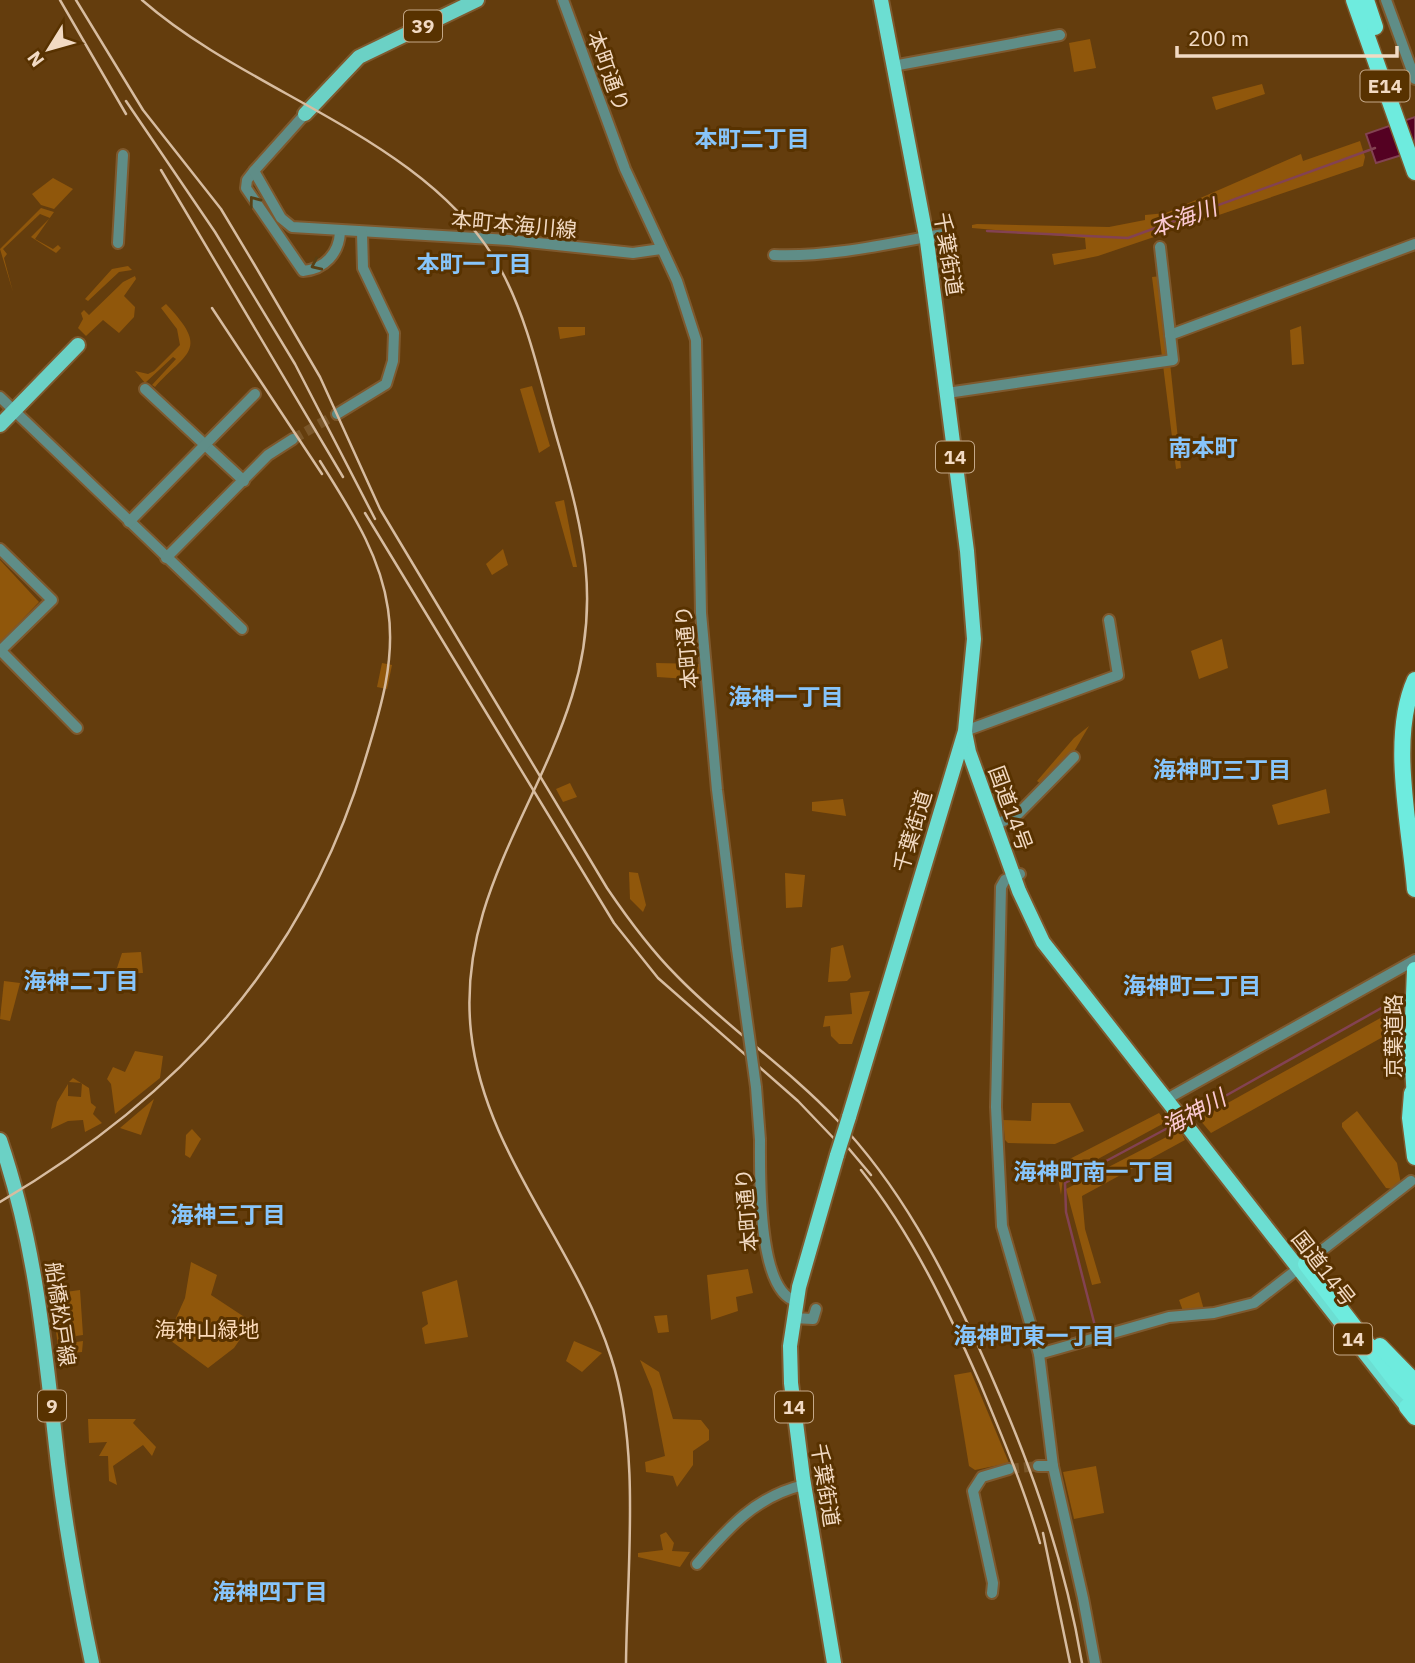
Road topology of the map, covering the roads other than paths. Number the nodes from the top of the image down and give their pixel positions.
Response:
1 (477, 0) edge
2 (563, 0) edge
3 (881, 0) edge
4 (1354, 0) edge
5 (1366, 0) edge
6 (1386, 0) edge
7 (1060, 35) dead end
8 (893, 66) junction
9 (1415, 79) edge
10 (305, 114) joint
11 (1415, 139) edge
12 (123, 155) dead end
13 (254, 171) junction
14 (1415, 172) edge
15 (340, 232) junction
16 (362, 233) junction
17 (943, 234) dead end
18 (926, 237) junction
19 (118, 243) dead end
20 (1415, 244) edge
21 (1160, 247) dead end
22 (662, 249) junction
23 (774, 255) dead end
24 (1170, 335) junction
25 (78, 345) dead end
26 (145, 389) dead end
27 (947, 393) junction
28 (255, 394) dead end
29 (0, 397) edge
30 (14, 411) junction
31 (337, 414) tunnel mouth
32 (0, 425) edge
33 (293, 439) tunnel mouth
34 (204, 445) junction
35 (244, 481) junction
36 (129, 522) junction
37 (0, 549) edge
38 (166, 558) junction
39 (1109, 620) dead end
40 (242, 629) dead end
41 (1, 650) edge
42 (1415, 680) edge
43 (77, 728) dead end
44 (965, 731) junction
45 (1074, 757) dead end
46 (948, 783) junction
47 (981, 784) junction
48 (999, 824) junction
49 (1017, 875) junction
50 (1415, 889) edge
51 (1415, 960) edge
52 (1415, 970) edge
53 (1413, 1083) junction
54 (1415, 1102) edge
55 (1172, 1104) junction
56 (0, 1140) edge
57 (1415, 1157) edge
58 (1411, 1181) dead end
59 (1302, 1267) junction
60 (796, 1301) junction
61 (816, 1308) dead end
62 (1341, 1308) junction
63 (793, 1318) junction
64 (1039, 1354) junction
65 (1415, 1382) edge
66 (1412, 1408) edge
67 (1038, 1466) tunnel mouth
68 (1053, 1466) junction
69 (1009, 1469) tunnel mouth
70 (804, 1485) junction
71 (697, 1564) dead end
72 (992, 1593) dead end
73 (92, 1663) edge
74 (834, 1663) edge
75 (1094, 1663) edge

1 - 10 main road, 39
2 - 22 street, 本町通り
3 - 8 highway, 千葉街道 / 14
4 - 14 highway, E14
5 - 11 highway, E14
6 - 9 street
7 - 8 street
8 - 18 highway, 千葉街道 / 14
10 - 13 street
12 - 19 street
13 - 15 street, 本町本海川線
15 -> 13 street
15 - 16 street, 本町本海川線
16 - 22 street, 本町本海川線
16 - 31 street
17 - 18 street
18 - 23 street
18 - 27 highway, 千葉街道 / 14
20 - 24 street
21 - 24 street
22 - 60 street, 本町通り, bridge
24 - 27 street
25 - 30 main road
26 - 34 street
27 - 44 highway, 千葉街道 / 14
28 - 34 street
29 - 30 street
30 - 32 main road
30 - 36 street
33 - 35 street
34 - 35 street
34 - 36 street
35 - 38 street
36 - 38 street
37 - 41 street
38 - 40 street
39 - 44 street
41 - 43 street
42 - 50 highway
44 - 46 highway, 千葉街道 / 14
44 - 47 highway, 国道14号 / 14
44 - 48 highway, 国道14号 / 14
45 - 48 street
46 - 47 highway
46 - 60 highway, 千葉街道 / 14, bridge
47 - 48 highway, 国道14号 / 14
48 - 49 highway, 国道14号 / 14
49 - 55 highway, 国道14号 / 14
49 - 64 street
51 - 55 street
52 - 53 highway, 京葉道路
53 - 54 highway, 京葉道路
53 - 57 highway
55 - 59 highway, 国道14号 / 14
56 - 73 main road, 船橋松戸線 / 9
58 - 59 street
59 - 62 highway, 14
59 - 64 street
59 - 66 highway, 国道14号 / 14
60 - 63 highway, 千葉街道 / 14
61 - 63 street
62 - 65 highway
62 - 66 highway, 14
63 - 70 highway, 千葉街道 / 14
64 - 68 street
67 - 68 street
68 - 75 street
69 - 72 street
70 - 71 street
70 - 74 highway, 千葉街道 / 14

